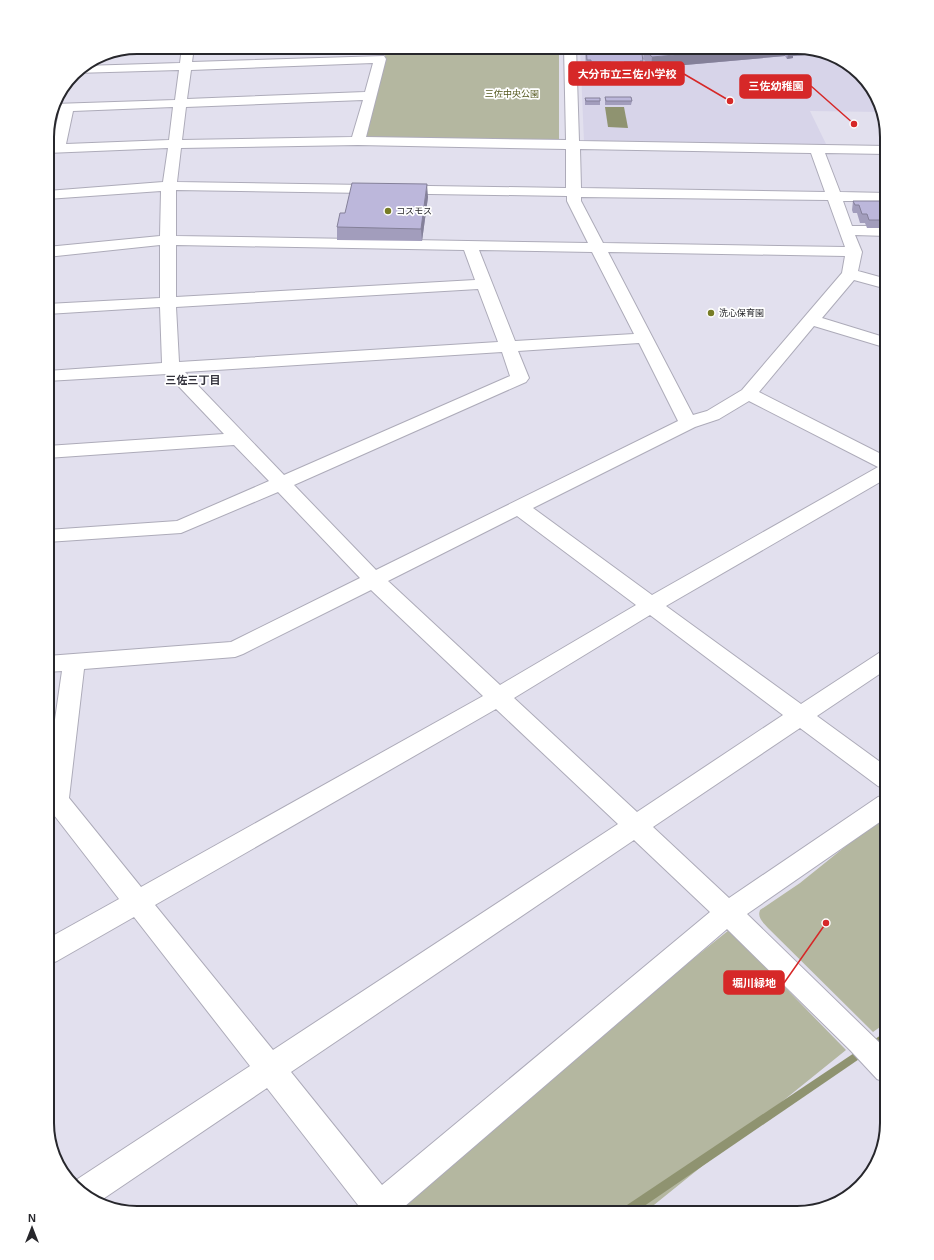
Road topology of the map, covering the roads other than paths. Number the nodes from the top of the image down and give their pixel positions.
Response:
1 (187, 54) edge
2 (570, 54) edge
3 (186, 66) junction
4 (89, 70) edge
5 (370, 96) junction
6 (181, 102) junction
7 (60, 107) edge
8 (358, 141) junction
9 (54, 142) edge
10 (175, 144) junction
11 (573, 145) junction
12 (54, 148) edge
13 (817, 149) junction
14 (880, 150) edge
15 (169, 186) junction
16 (574, 192) junction
17 (54, 194) edge
18 (834, 196) junction
19 (880, 197) edge
20 (846, 230) junction
21 (880, 231) edge
22 (169, 240) junction
23 (470, 246) junction
24 (598, 248) junction
25 (54, 251) edge
26 (854, 252) junction
27 (850, 274) junction
28 (880, 282) edge
29 (484, 284) junction
30 (168, 302) junction
31 (54, 308) edge
32 (811, 320) junction
33 (645, 338) junction
34 (880, 340) edge
35 (508, 347) junction
36 (171, 368) junction
37 (54, 376) edge
38 (748, 394) junction
39 (688, 423) junction
40 (238, 439) junction
41 (54, 452) edge
42 (880, 460) edge
43 (880, 474) edge
44 (281, 483) junction
45 (518, 507) junction
46 (54, 536) edge
47 (375, 581) junction
48 (651, 605) junction
49 (74, 662) junction
50 (54, 663) edge
51 (880, 663) edge
52 (499, 698) junction
53 (800, 715) junction
54 (880, 775) edge
55 (54, 782) edge
56 (54, 804) edge
57 (880, 809) edge
58 (635, 826) junction
59 (137, 902) junction
60 (728, 913) junction
61 (54, 949) edge
62 (880, 1062) edge
63 (270, 1069) junction
64 (88, 1190) edge
65 (372, 1206) edge
66 (380, 1206) edge

1 - 3 street
2 - 11 street
3 - 4 street
3 - 5 street
3 - 6 street
5 - 6 street
5 - 8 street
6 - 7 street
6 - 10 street
7 - 9 street
8 - 10 street
8 - 11 street
10 - 12 street
10 - 15 street
11 - 13 street
11 - 16 street
13 - 14 street
13 - 18 street
15 - 16 street
15 - 17 street
15 - 22 street
16 - 18 street
16 - 24 street
18 - 19 street
18 - 20 street
20 - 21 street
20 - 26 street
22 - 23 street
22 - 25 street
22 - 30 street
23 - 24 street
23 - 29 street
24 - 26 street
24 - 33 street
26 - 27 street
27 - 28 street
27 - 32 street
29 - 30 street
29 - 35 street
30 - 31 street
30 - 36 street
32 - 34 street
32 - 38 street
33 - 35 street
33 - 39 street
35 - 36 street
35 - 44 street
36 - 37 street
36 - 40 street
38 - 39 street
38 - 42 street
39 - 45 street
40 - 41 street
40 - 44 street
43 - 48 street
44 - 46 street
44 - 47 street
45 - 47 street
45 - 48 street
47 - 49 street
47 - 52 street
48 - 52 street
48 - 53 street
49 - 50 street
49 - 55 street
51 - 53 street
52 - 58 street
52 - 59 street
53 - 54 street
53 - 58 street
56 - 59 street
57 - 60 street
58 - 60 street
58 - 63 street
59 - 61 street
59 - 63 street
60 - 62 street
60 - 66 street
63 - 64 street
63 - 65 street

